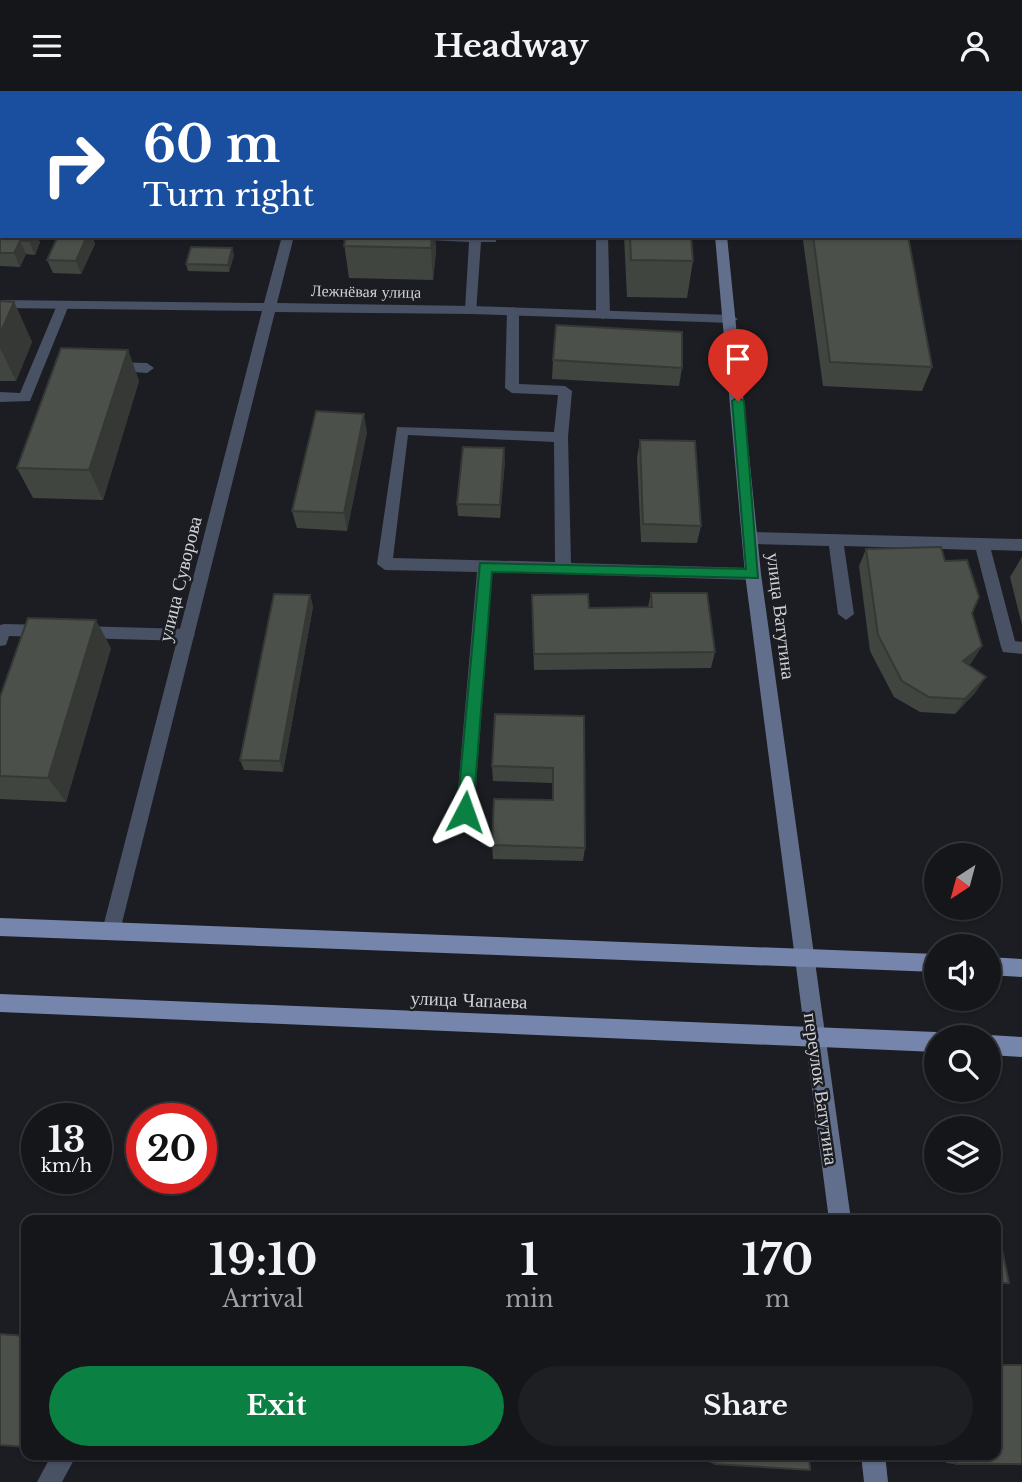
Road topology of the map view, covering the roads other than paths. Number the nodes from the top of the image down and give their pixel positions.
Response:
1 (288, 238) edge
2 (475, 238) joint
3 (602, 238) edge
4 (721, 238) edge
5 (492, 239) dead end
6 (0, 304) edge
7 (64, 305) junction
8 (273, 307) junction
9 (471, 310) junction
10 (513, 311) junction
11 (603, 315) junction
12 (731, 319) junction
13 (93, 367) edge
14 (147, 367) dead end
15 (0, 397) edge
16 (561, 437) junction
17 (750, 538) junction
18 (836, 540) junction
19 (982, 544) junction
20 (1022, 545) edge
21 (485, 566) junction
22 (563, 569) junction
23 (753, 574) junction
24 (846, 614) dead end
25 (187, 635) junction
26 (0, 640) edge
27 (1022, 648) edge
28 (465, 812) dead end
29 (0, 926) edge
30 (111, 931) junction
31 (804, 957) junction
32 (924, 962) edge
33 (1001, 967) edge
34 (1022, 968) edge
35 (0, 1003) edge
36 (813, 1035) junction
37 (924, 1041) edge
38 (1001, 1046) edge
39 (1022, 1047) edge
40 (839, 1215) edge
41 (62, 1460) edge
42 (874, 1460) edge
43 (49, 1482) edge
44 (876, 1482) edge

1 - 8 street, улица Суворова
2 - 5 street
2 - 9 street
3 - 11 street
4 - 12 main road, улица Ватутина
6 - 7 street, Лежнёвая улица
7 - 8 street, Лежнёвая улица
7 - 15 street
8 - 9 street, Лежнёвая улица
8 - 25 street, улица Суворова
9 - 10 street, Лежнёвая улица
10 - 11 street, Лежнёвая улица
10 - 16 street
11 - 12 street, Лежнёвая улица
12 - 17 main road, улица Ватутина
13 - 14 street
16 - 21 street
16 - 22 street
17 - 18 street
17 - 23 main road, улица Ватутина
18 - 19 street
18 - 24 street
19 - 20 street
19 - 27 street
21 - 22 street
21 - 28 street
22 - 23 street
23 - 31 main road, улица Ватутина
25 - 26 street
25 - 30 street, улица Суворова
29 - 30 main road
30 - 31 main road
31 - 32 main road
31 - 36 main road, переулок Ватутина
33 - 34 main road
35 - 36 main road, улица Чапаева
36 - 37 main road, улица Чапаева
36 - 40 main road, переулок Ватутина
38 - 39 main road
41 - 43 street
42 - 44 main road

